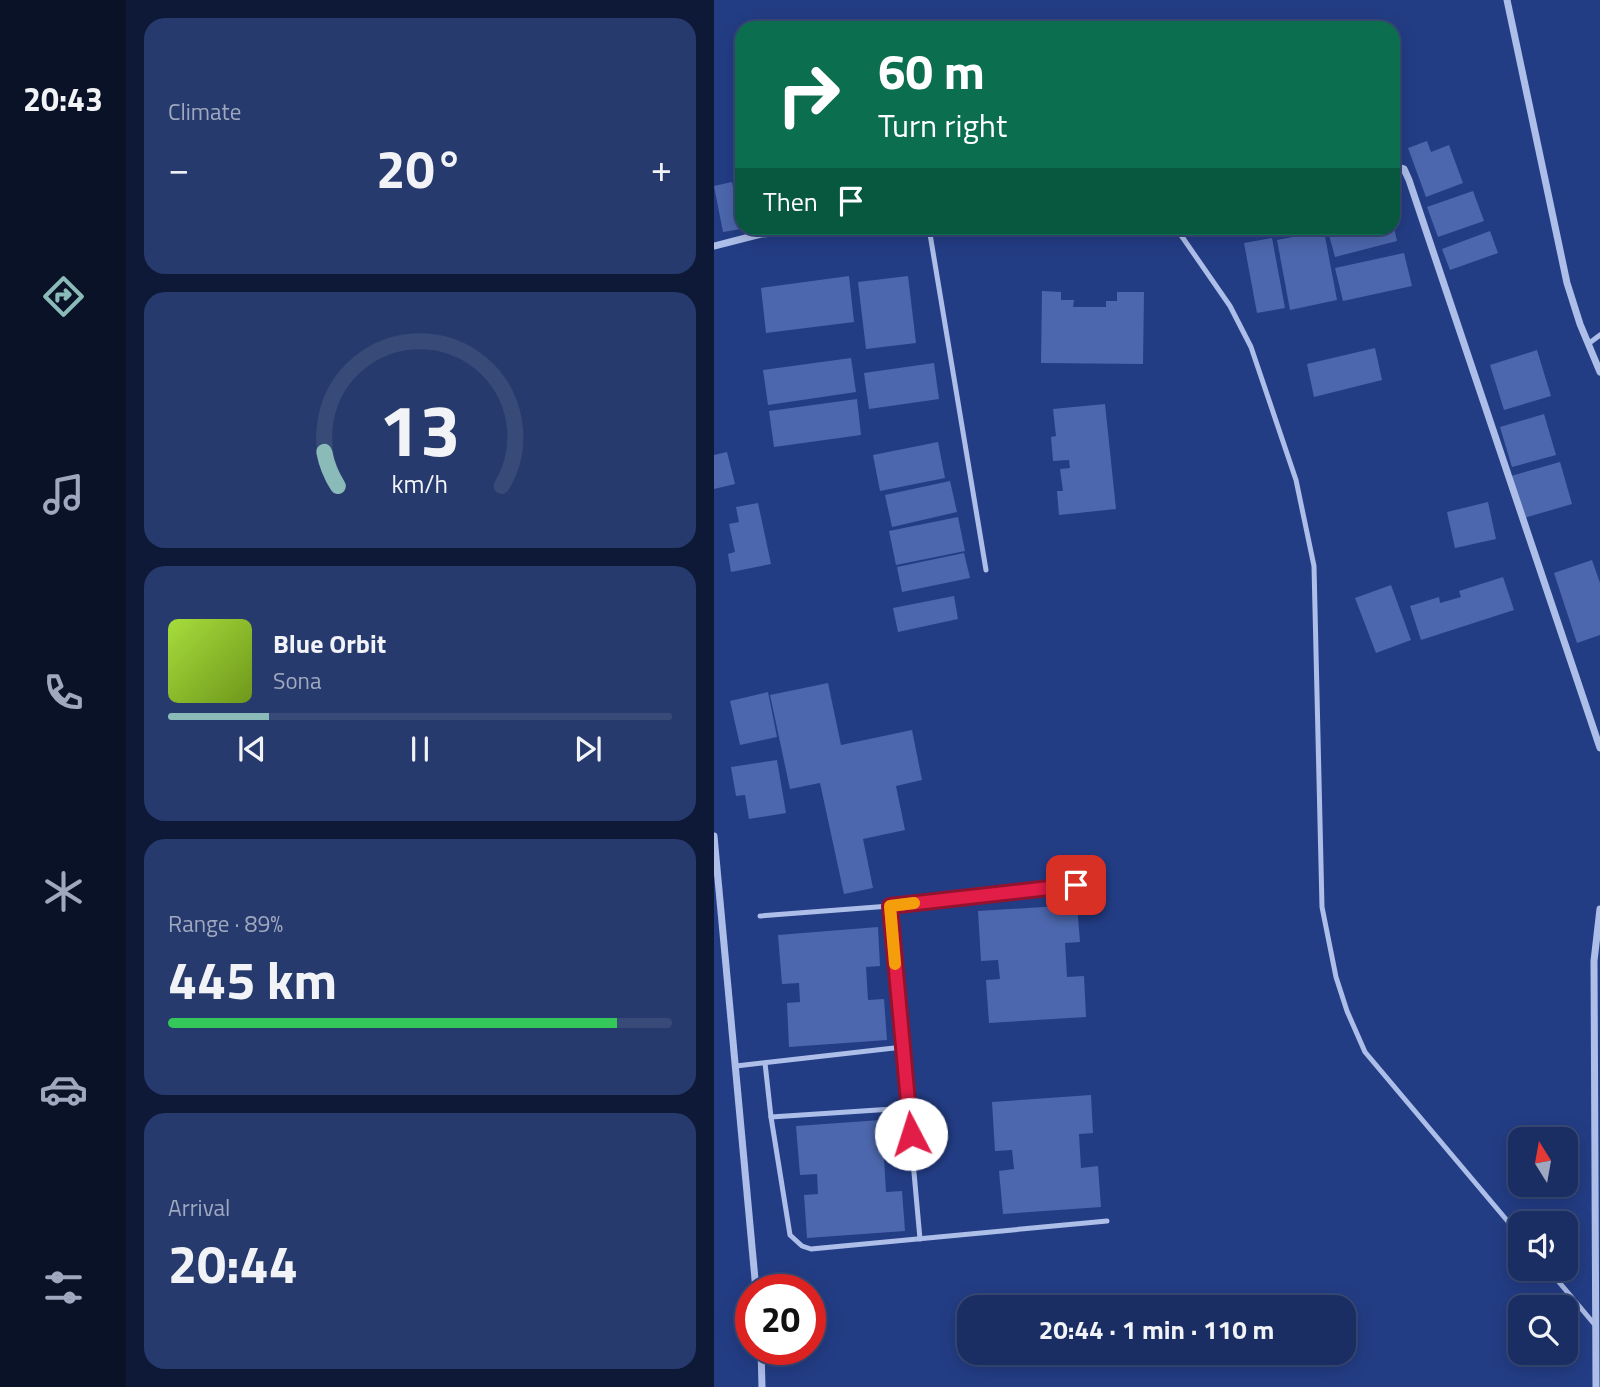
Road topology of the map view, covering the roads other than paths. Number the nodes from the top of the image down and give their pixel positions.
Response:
1 (1507, 0) edge
2 (1400, 168) edge
3 (757, 235) edge
4 (930, 235) edge
5 (1181, 235) edge
6 (714, 246) edge
7 (1600, 335) edge
8 (1588, 344) junction
9 (1600, 372) edge
10 (986, 570) dead end
11 (1600, 748) edge
12 (714, 836) edge
13 (1076, 885) dead end
14 (890, 906) junction
15 (1600, 909) edge
16 (760, 916) dead end
17 (1597, 1010) edge
18 (903, 1047) junction
19 (765, 1063) junction
20 (736, 1066) junction
21 (908, 1108) junction
22 (771, 1118) junction
23 (1107, 1221) dead end
24 (1508, 1222) edge
25 (920, 1239) junction
26 (755, 1274) edge
27 (1558, 1281) edge
28 (1595, 1325) junction
29 (761, 1365) edge
30 (762, 1387) edge
31 (1596, 1387) edge

1 - 8 street
2 - 11 street
3 - 6 street
4 - 10 lane
5 - 24 lane
7 - 8 lane
8 - 9 street
12 - 20 street
13 - 14 lane
14 - 16 lane
14 - 18 lane
15 - 17 street
17 - 28 street
18 - 19 lane
18 - 21 lane
19 - 20 lane
19 - 22 lane
20 - 26 street
21 - 22 lane
21 - 25 lane
22 - 25 lane
23 - 25 lane
27 - 28 lane
28 - 31 street
29 - 30 street

